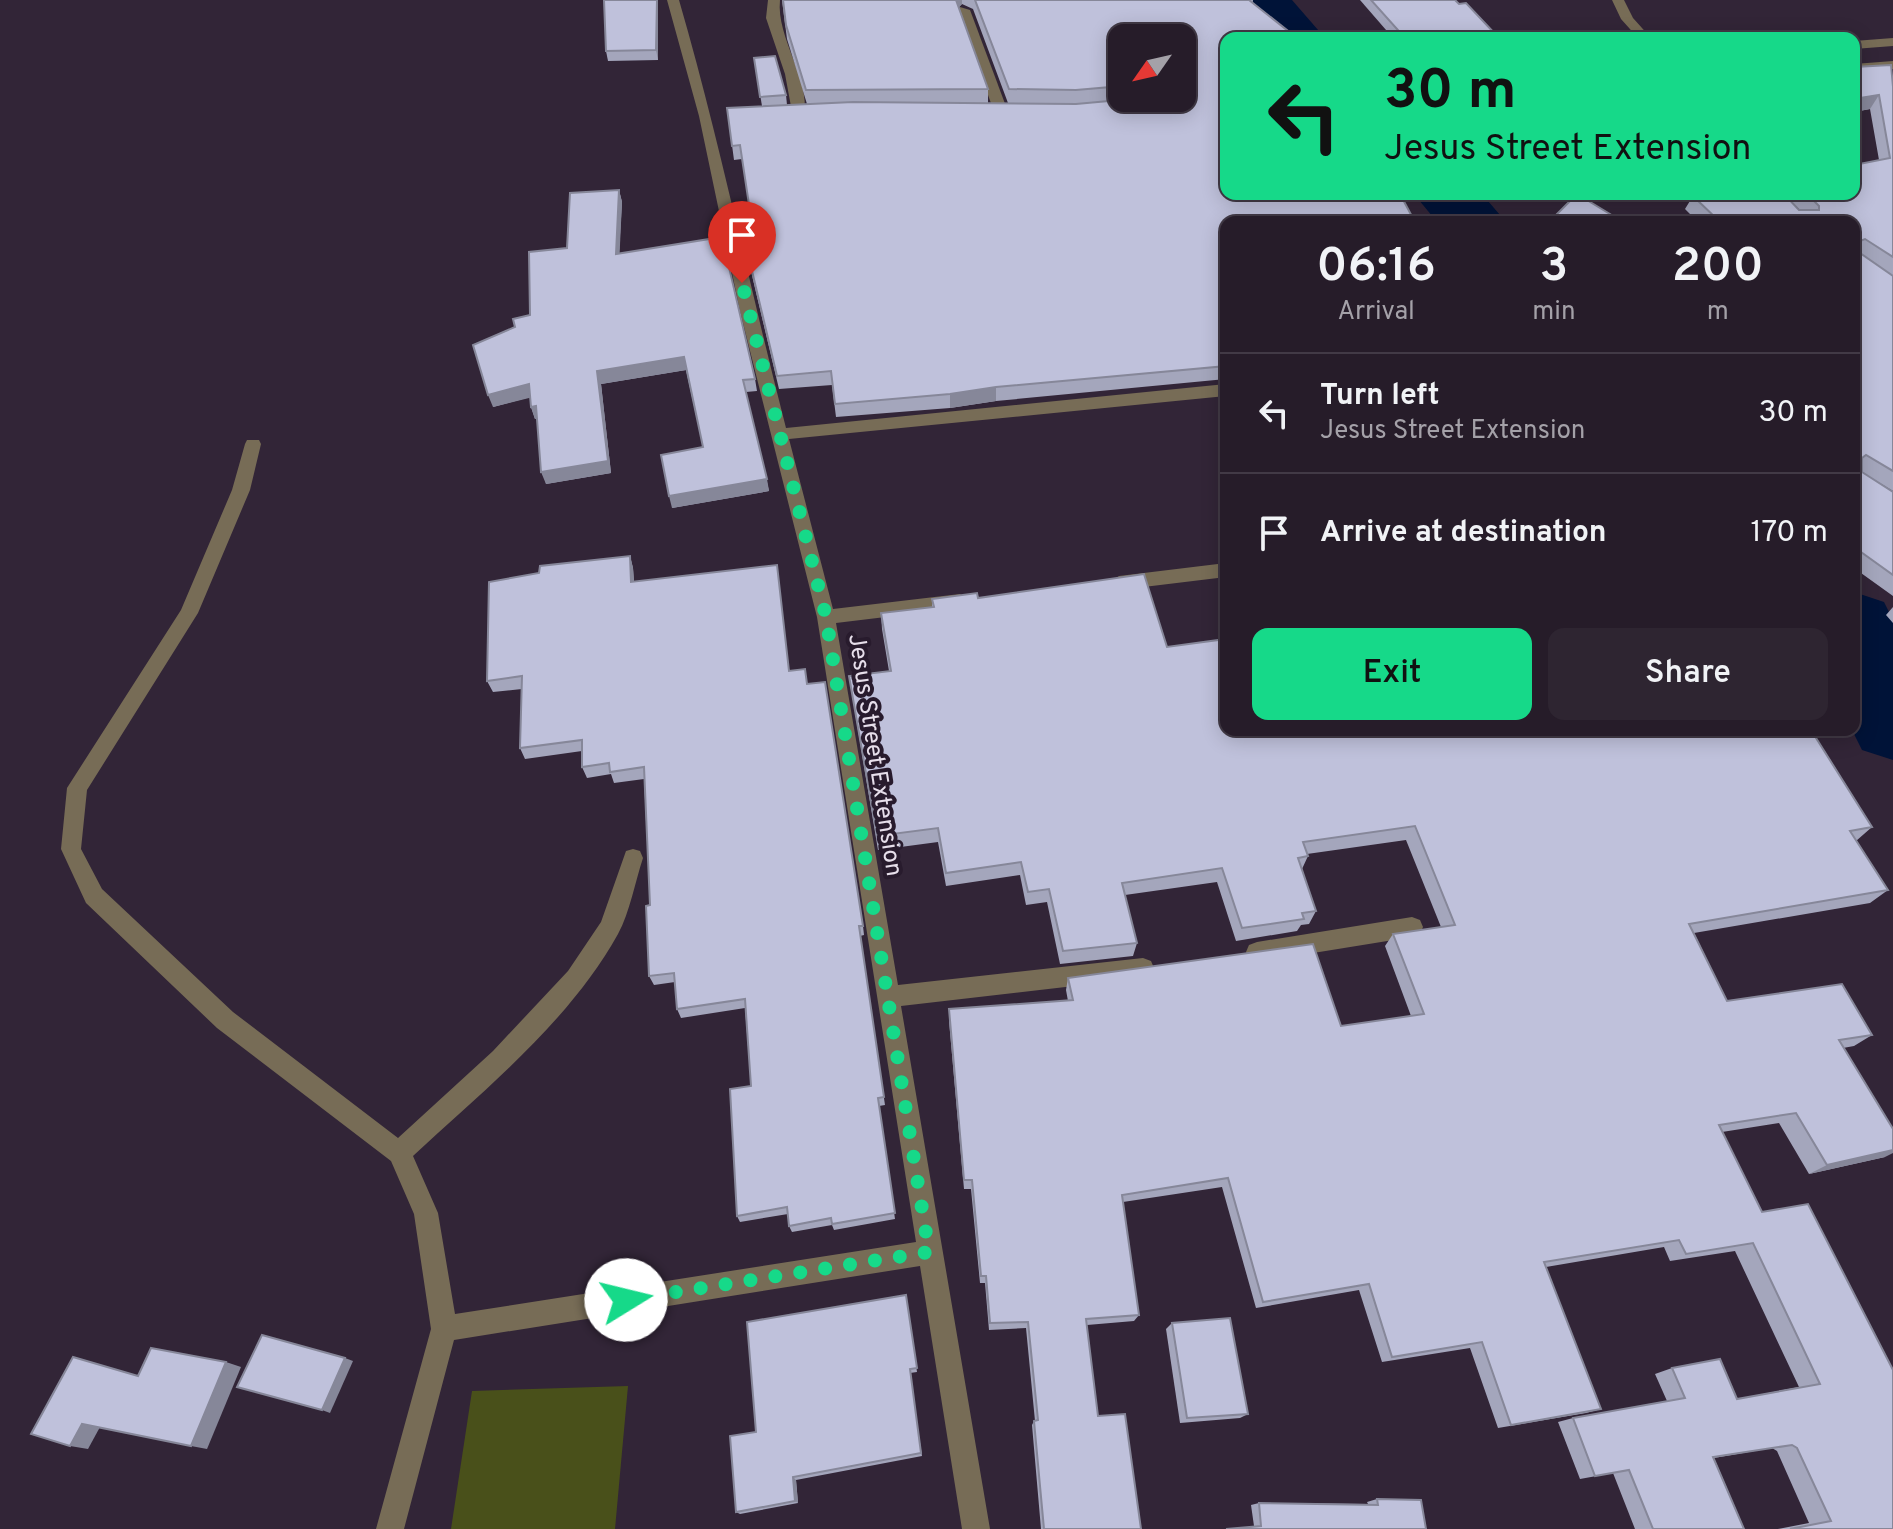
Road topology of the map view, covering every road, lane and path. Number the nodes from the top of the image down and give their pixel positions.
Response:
1 (673, 0) edge
2 (774, 0) edge
3 (1618, 0) edge
4 (964, 10) dead end
5 (1639, 32) edge
6 (1893, 42) edge
7 (1860, 45) edge
8 (1891, 67) edge
9 (1860, 68) edge
10 (984, 110) edge
11 (784, 112) edge
12 (1220, 391) edge
13 (780, 434) junction
14 (253, 444) dead end
15 (1220, 571) edge
16 (1095, 586) edge
17 (977, 599) edge
18 (826, 617) junction
19 (633, 858) dead end
20 (1412, 927) dead end
21 (1237, 955) edge
22 (1163, 965) edge
23 (888, 997) junction
24 (399, 1153) junction
25 (929, 1252) junction
26 (444, 1329) junction
27 (390, 1529) edge
28 (976, 1529) edge

1 - 13 street, Jesus Street Extension
2 - 11 street
3 - 5 street
4 - 10 street
6 - 7 street
8 - 9 street
12 - 13 street
13 - 18 street, Jesus Street Extension
14 - 24 street
15 - 16 street
17 - 18 street
18 - 23 street, Jesus Street Extension
19 - 24 street
20 - 21 street
22 - 23 street
23 - 25 street, Jesus Street Extension
24 - 26 street
25 - 26 street
25 - 28 street, Jesus Street Extension
26 - 27 street

